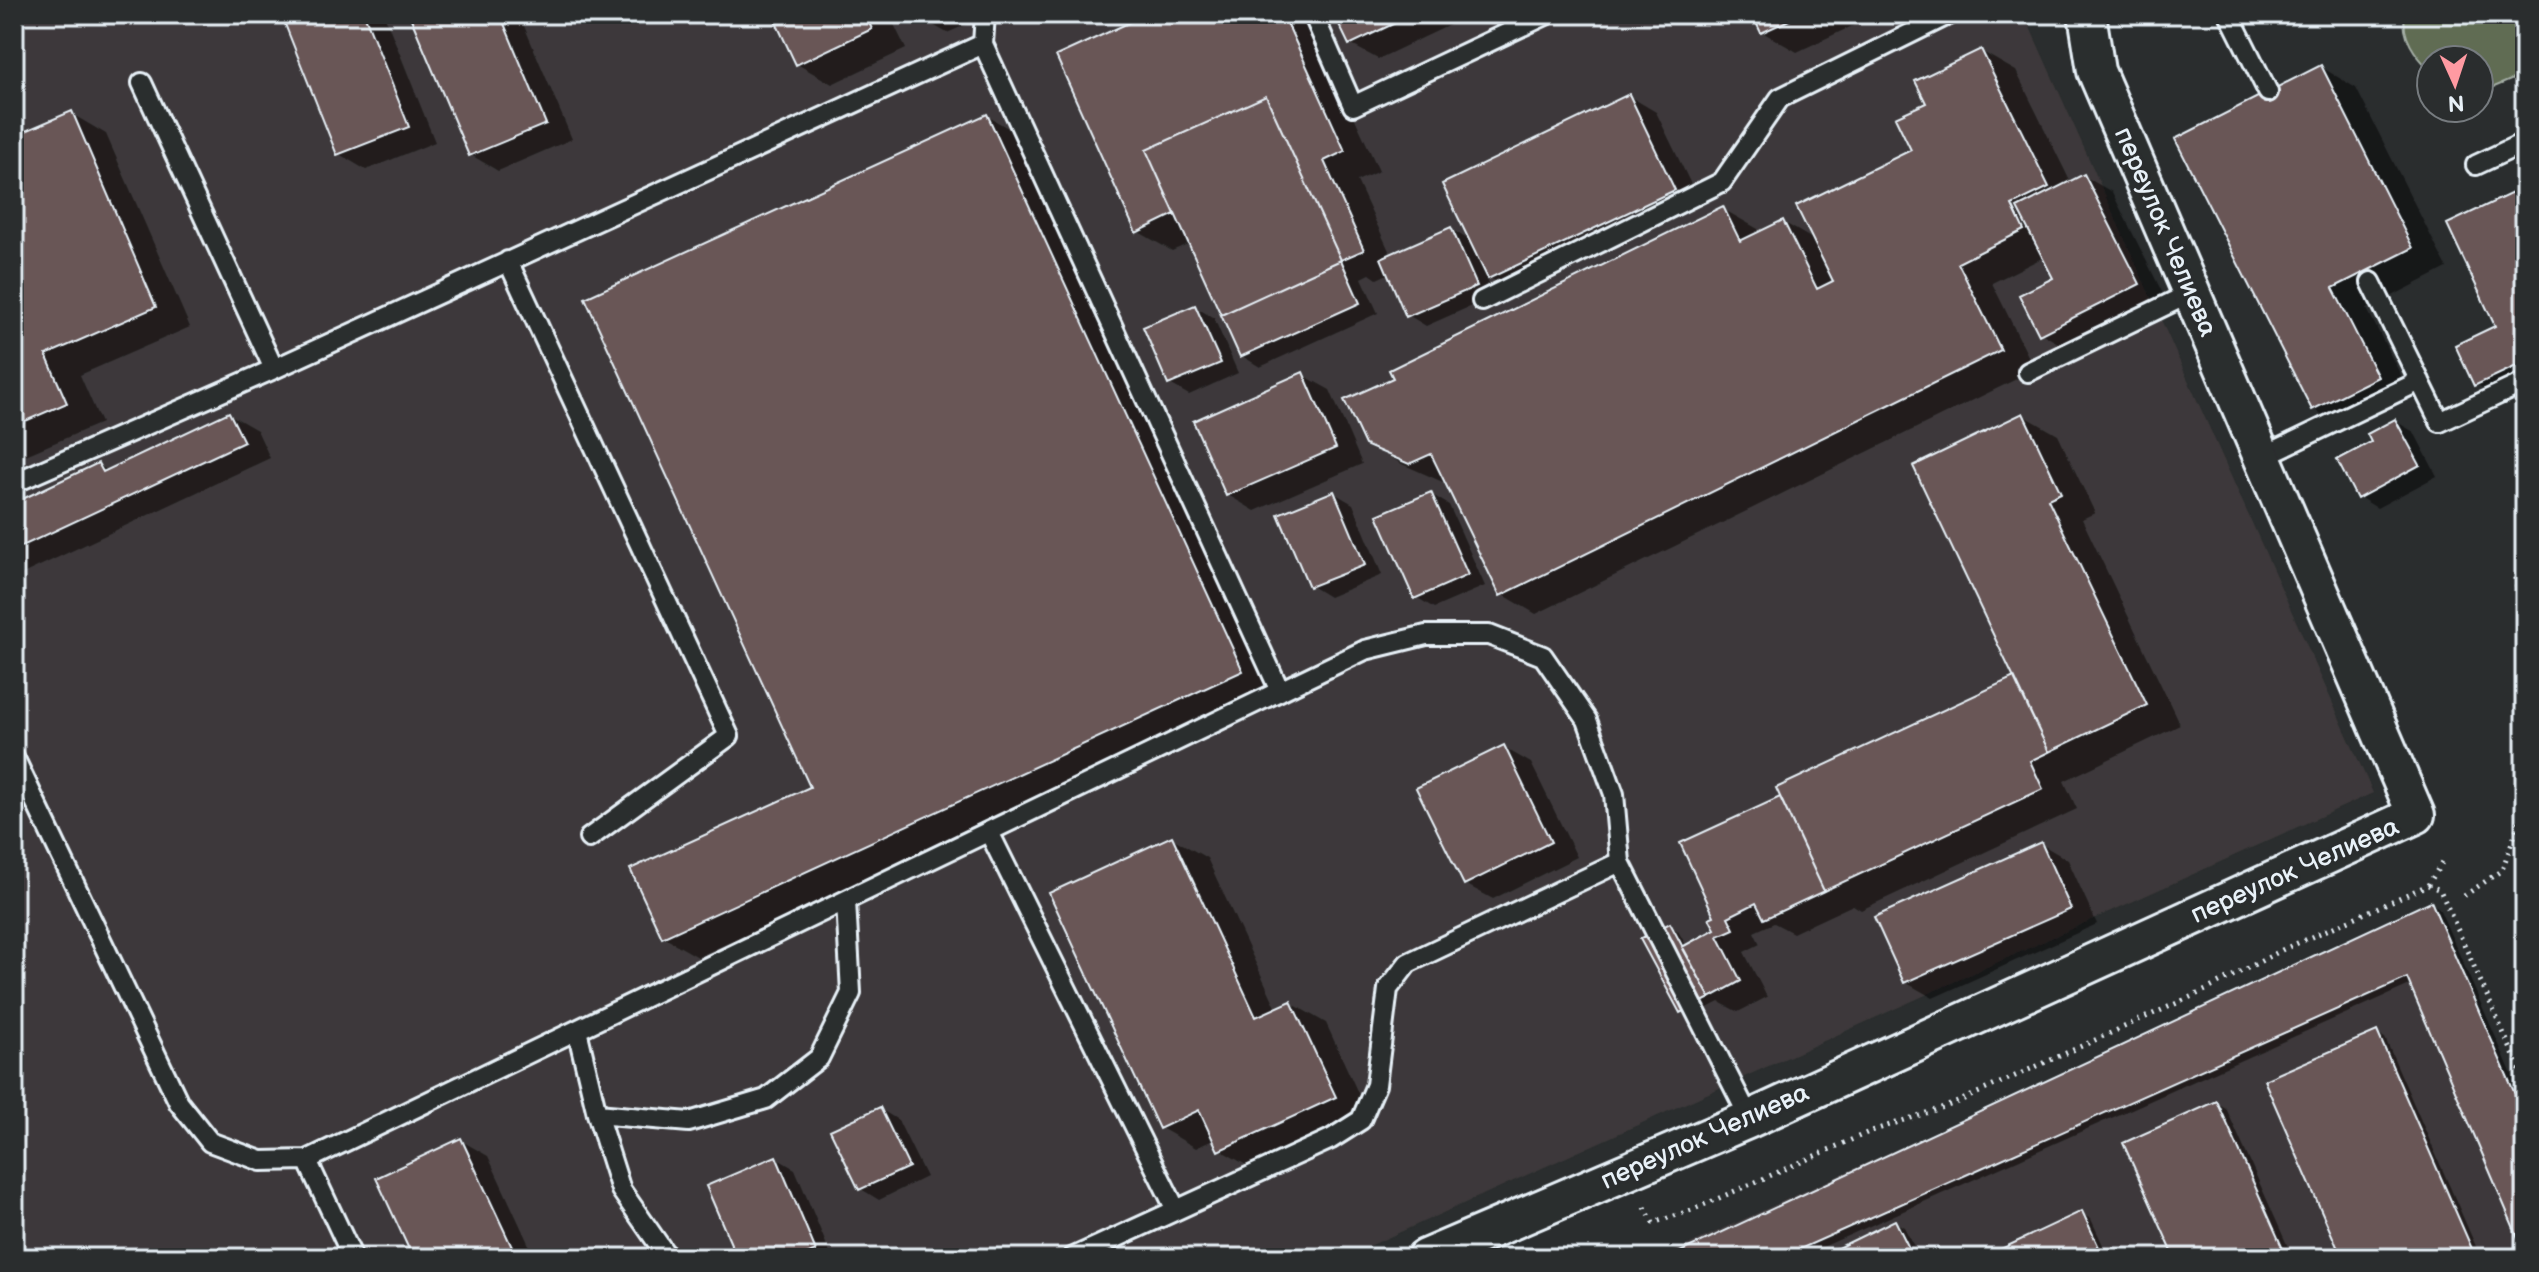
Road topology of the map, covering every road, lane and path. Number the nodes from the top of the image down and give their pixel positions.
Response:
1 (985, 14) edge
2 (1313, 14) edge
3 (1548, 14) edge
4 (1950, 14) edge
5 (2087, 14) edge
6 (2229, 14) edge
7 (983, 44) junction
8 (142, 83) dead end
9 (2268, 92) dead end
10 (2525, 142) edge
11 (2476, 165) dead end
12 (508, 261) junction
13 (2371, 282) dead end
14 (2191, 293) junction
15 (1482, 301) dead end
16 (274, 369) junction
17 (2028, 372) dead end
18 (2420, 381) junction
19 (2525, 382) edge
20 (2262, 457) junction
21 (14, 483) edge
22 (2525, 568) edge
23 (2525, 623) edge
24 (1280, 691) junction
25 (14, 757) edge
26 (2525, 780) edge
27 (989, 832) junction
28 (589, 838) dead end
29 (2443, 861) dead end
30 (1620, 862) junction
31 (2428, 885) junction
32 (2464, 896) dead end
33 (846, 901) junction
34 (577, 1030) junction
35 (2525, 1081) edge
36 (597, 1114) junction
37 (1750, 1119) junction
38 (307, 1160) junction
39 (1626, 1171) junction
40 (1176, 1210) junction
41 (353, 1258) edge
42 (671, 1258) edge
43 (1072, 1258) edge
44 (1425, 1258) edge

1 - 7 lane
2 - 3 lane
4 - 15 lane
5 - 14 street, переулок Челиева
6 - 9 lane
7 - 12 lane
7 - 24 lane
8 - 16 lane
10 - 11 lane
12 - 16 lane
12 - 28 lane
13 - 18 lane
14 - 17 lane
14 - 20 street, переулок Челиева
16 - 21 lane
18 - 19 lane
18 - 20 lane
20 - 37 street, переулок Челиева
22 - 23 path
24 - 27 lane
24 - 30 lane
25 - 38 lane
26 - 32 path
27 - 33 lane
27 - 40 lane
29 - 31 path
30 - 37 lane
30 - 40 lane
31 - 35 path
31 - 39 path
33 - 34 lane
33 - 36 lane
34 - 36 lane
34 - 38 lane
36 - 42 lane
37 - 39 street, переулок Челиева
38 - 41 lane
39 - 44 street, переулок Челиева
40 - 43 lane

